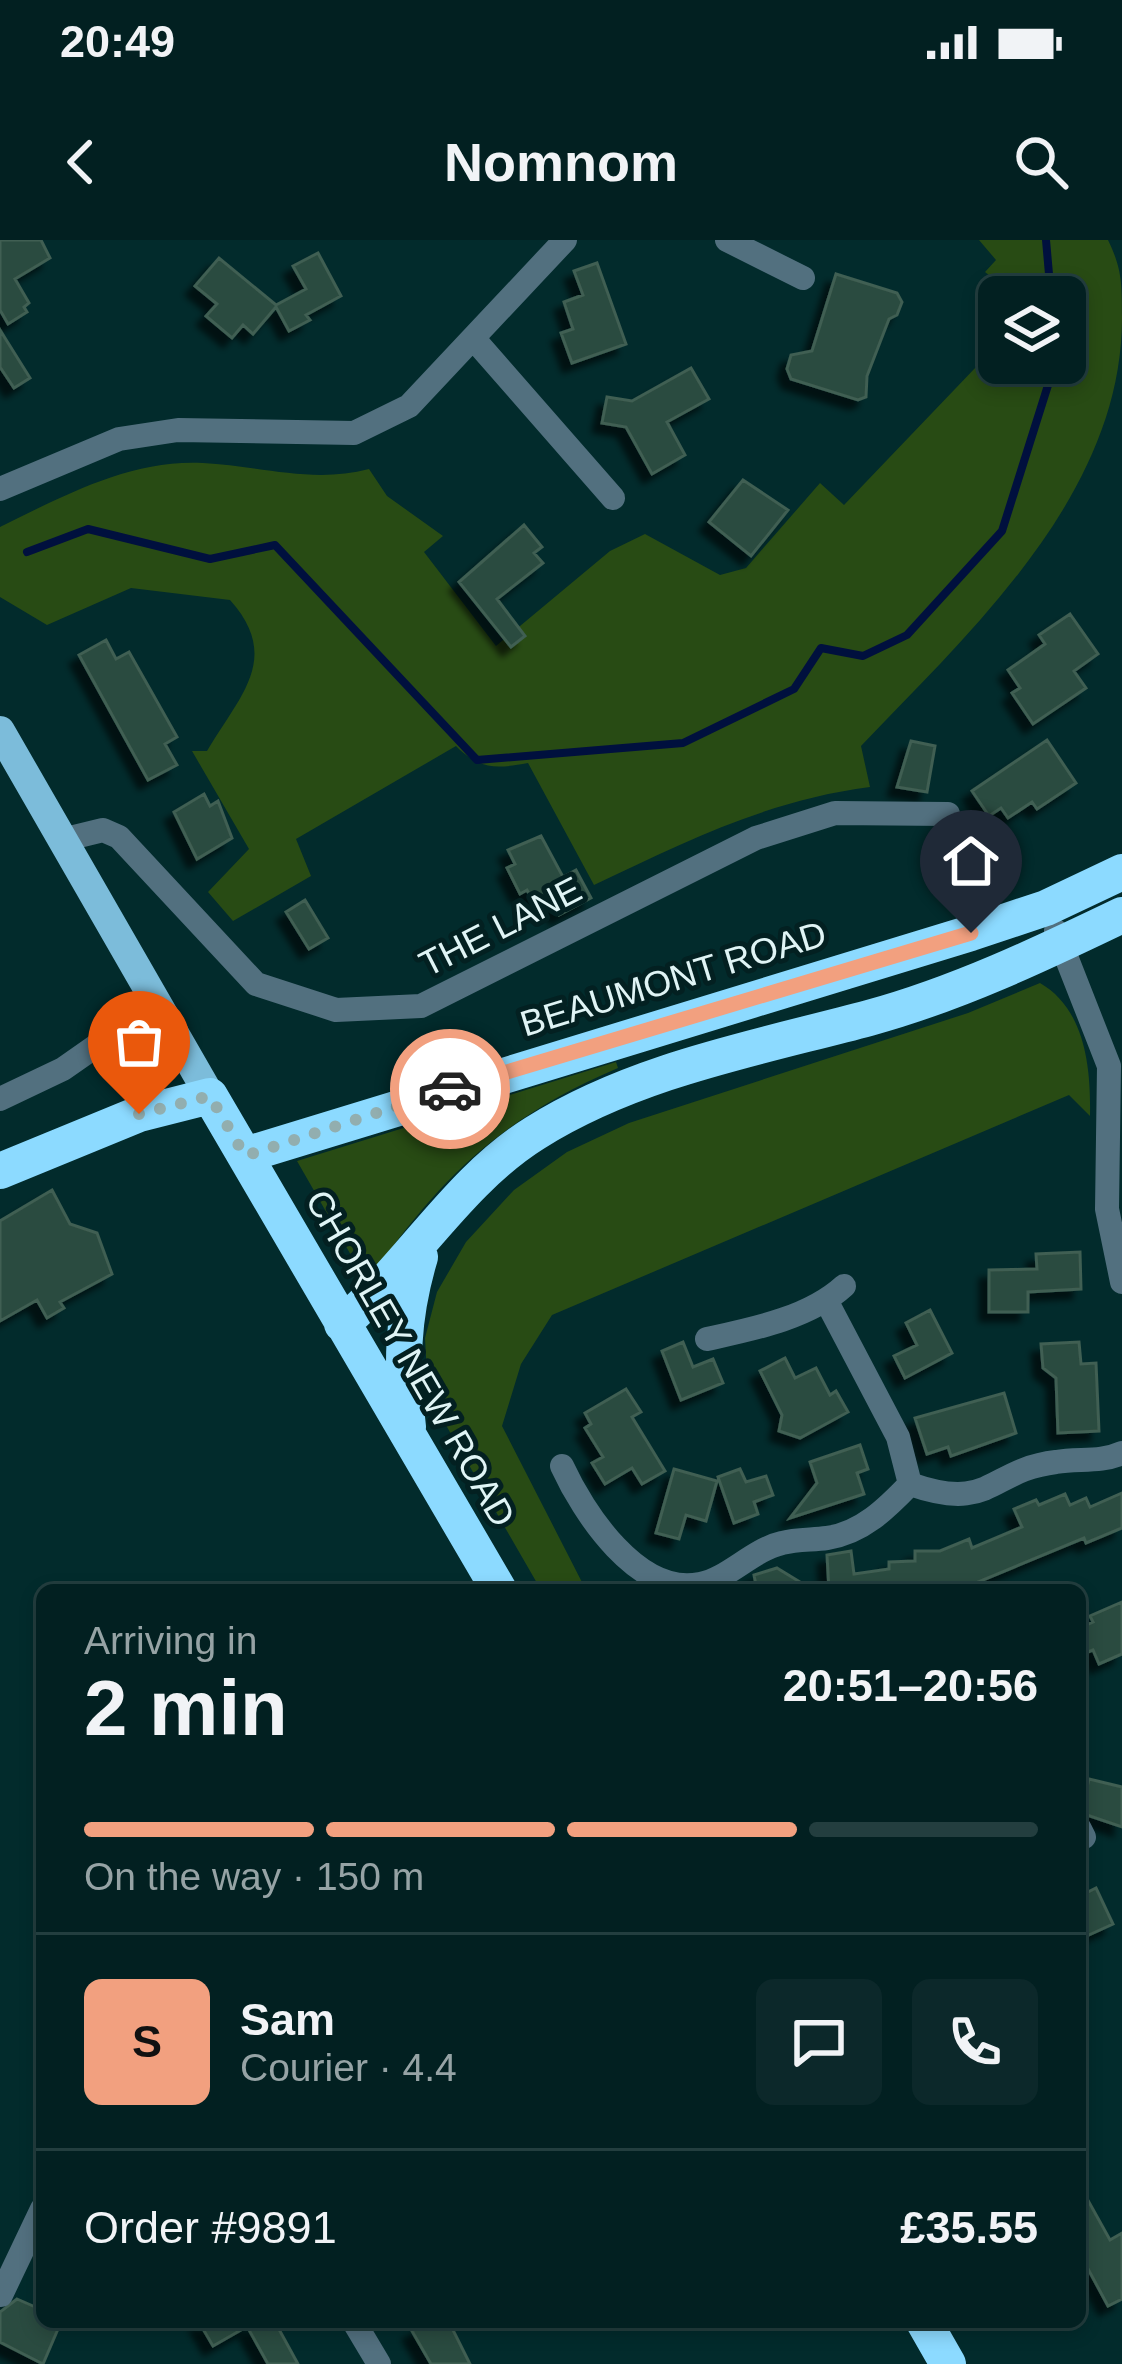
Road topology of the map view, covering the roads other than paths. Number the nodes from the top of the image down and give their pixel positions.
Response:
1 (565, 240) edge
2 (727, 240) edge
3 (803, 278) dead end
4 (473, 338) junction
5 (0, 489) edge
6 (614, 498) dead end
7 (0, 731) edge
8 (948, 814) dead end
9 (62, 840) junction
10 (1122, 872) edge
11 (1046, 908) junction
12 (1122, 915) edge
13 (1062, 944) junction
14 (156, 1004) junction
15 (210, 1096) junction
16 (0, 1099) edge
17 (245, 1156) junction
18 (0, 1171) edge
19 (424, 1243) junction
20 (1122, 1282) edge
21 (342, 1324) junction
22 (707, 1339) dead end
23 (410, 1439) junction
24 (1122, 1454) edge
25 (562, 1466) dead end
26 (910, 1484) junction
27 (693, 1582) edge
28 (495, 1584) edge
29 (36, 2222) edge
30 (2, 2295) edge
31 (358, 2328) edge
32 (927, 2328) edge
33 (379, 2364) edge
34 (948, 2364) edge

1 - 4 street
2 - 3 street
4 - 5 street
4 - 6 street
7 - 9 main road, CHORLEY NEW ROAD
8 - 9 street, THE LANE
9 - 14 main road, CHORLEY NEW ROAD
10 - 11 highway, BEAUMONT ROAD
11 - 13 street
11 - 17 highway, BEAUMONT ROAD
12 - 13 highway
13 - 19 highway
13 - 20 street
14 - 15 main road, CHORLEY NEW ROAD
14 - 16 street
15 - 17 highway, CHORLEY NEW ROAD
15 - 18 highway
17 - 21 highway, CHORLEY NEW ROAD
19 - 21 highway
19 - 23 highway
21 - 23 highway, CHORLEY NEW ROAD
22 - 26 street
23 - 28 highway, CHORLEY NEW ROAD
24 - 26 street
25 - 27 street
26 - 27 street
29 - 30 street
31 - 33 street
32 - 34 highway

